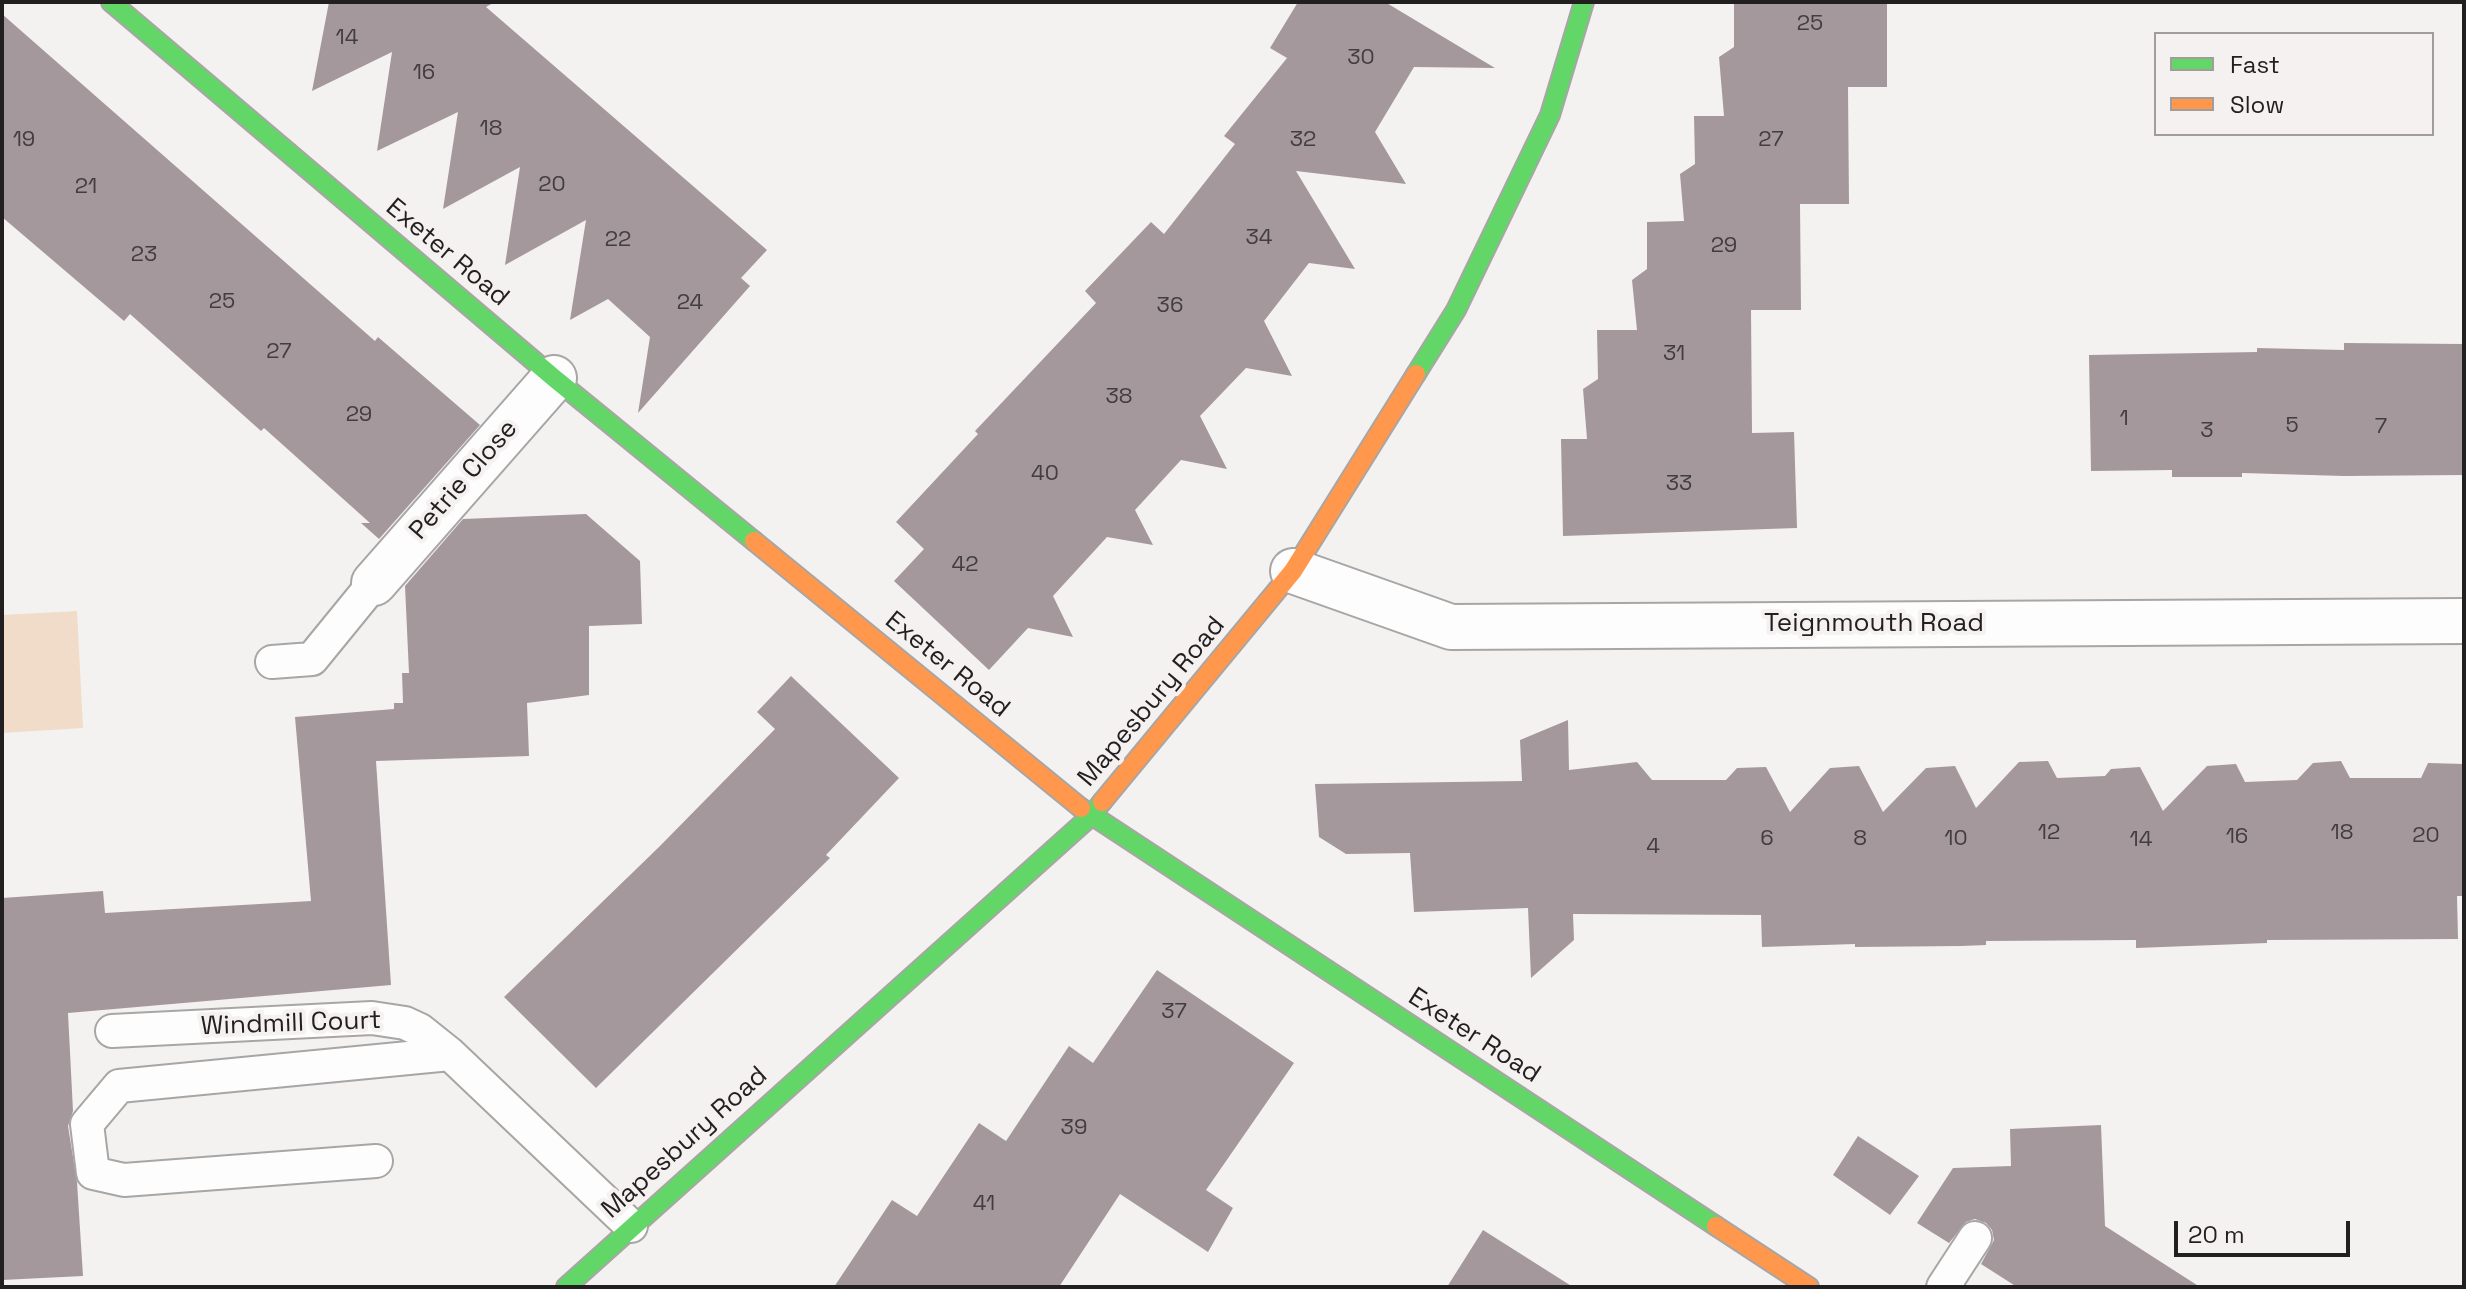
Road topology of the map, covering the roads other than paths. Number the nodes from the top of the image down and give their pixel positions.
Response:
1 (111, 2) edge
2 (1584, 2) edge
3 (554, 378) junction
4 (1293, 571) junction
5 (374, 583) joint
6 (2464, 621) edge
7 (272, 662) dead end
8 (1091, 816) junction
9 (112, 1031) dead end
10 (450, 1054) junction
11 (376, 1161) dead end
12 (631, 1226) junction
13 (1975, 1238) dead end
14 (566, 1287) edge
15 (1809, 1287) edge
16 (1943, 1287) edge

1 - 3 street, Exeter Road
2 - 4 street, Mapesbury Road
3 - 5 street, Petrie Close
3 - 8 street, Exeter Road
4 - 6 street, Teignmouth Road
4 - 8 street, Mapesbury Road
5 - 7 lane
8 - 12 street, Mapesbury Road
8 - 15 street, Exeter Road
9 - 10 lane, Windmill Court
10 - 11 lane
10 - 12 lane, Windmill Court
12 - 14 street, Mapesbury Road
13 - 16 lane

